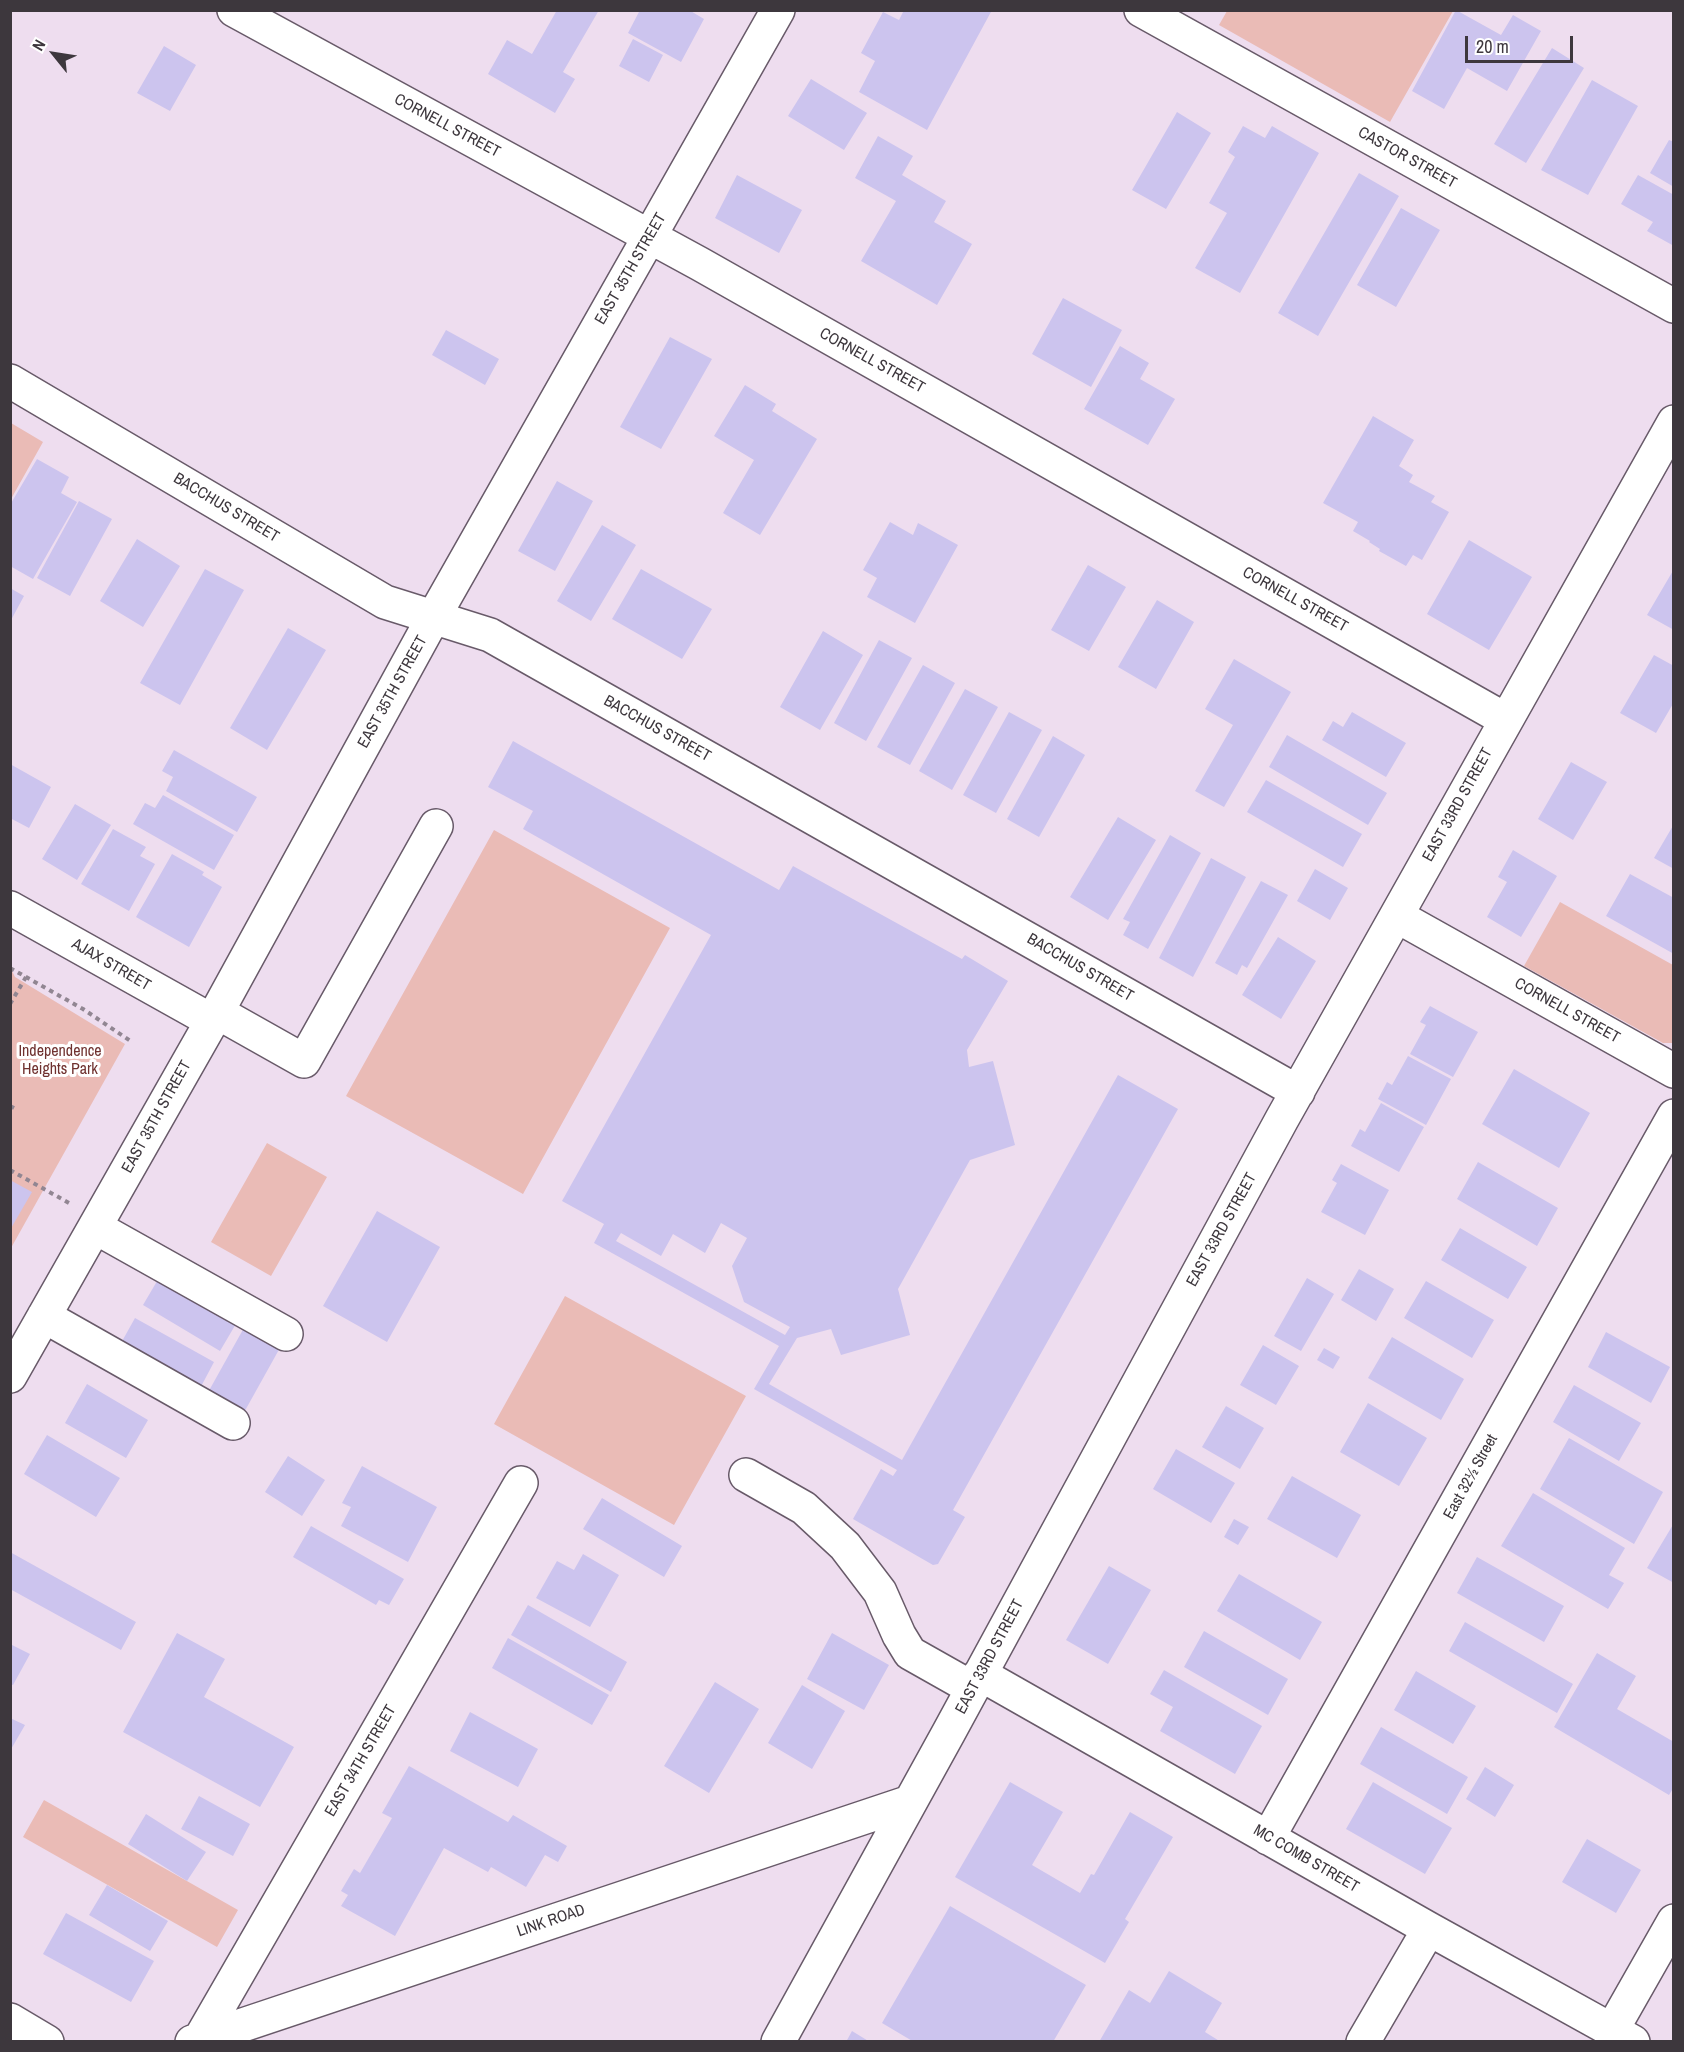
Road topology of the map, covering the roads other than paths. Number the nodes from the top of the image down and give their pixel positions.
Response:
1 (234, 10) edge
2 (778, 10) edge
3 (1141, 10) edge
4 (650, 236) junction
5 (1674, 306) edge
6 (10, 381) edge
7 (1674, 422) edge
8 (433, 618) junction
9 (1506, 720) junction
10 (436, 826) dead end
11 (10, 908) edge
12 (1397, 916) junction
13 (214, 1017) junction
14 (1674, 1071) edge
15 (1298, 1092) junction
16 (1674, 1116) edge
17 (95, 1227) junction
18 (44, 1317) junction
19 (286, 1334) dead end
20 (10, 1376) edge
21 (233, 1423) dead end
22 (746, 1475) dead end
23 (521, 1483) dead end
24 (976, 1681) junction
25 (910, 1802) junction
26 (1268, 1838) junction
27 (1674, 1921) edge
28 (1429, 1929) junction
29 (10, 2020) edge
30 (1623, 2036) edge
31 (196, 2040) edge
32 (47, 2042) edge
33 (778, 2042) edge
34 (1363, 2042) edge

1 - 4 street, CORNELL STREET
2 - 4 street, EAST 35TH STREET
3 - 5 street, CASTOR STREET
4 - 8 street, EAST 35TH STREET
4 - 9 street, CORNELL STREET
6 - 8 street, BACCHUS STREET
7 - 9 street, EAST 33RD STREET
8 - 13 street, EAST 35TH STREET
8 - 15 street, BACCHUS STREET
9 - 12 street, EAST 33RD STREET
10 - 13 street, AJAX STREET
11 - 13 street, AJAX STREET
12 - 14 street, CORNELL STREET
12 - 15 street, EAST 33RD STREET
13 - 17 street, EAST 35TH STREET
15 - 24 street, EAST 33RD STREET
16 - 26 street, East 32½ Street
17 - 18 street, EAST 35TH STREET
17 - 19 street
18 - 20 street, EAST 35TH STREET
18 - 21 street
22 - 24 street, MC COMB STREET
23 - 31 street, EAST 34TH STREET
24 - 25 street, EAST 33RD STREET
24 - 26 street, MC COMB STREET
25 - 31 street, LINK ROAD
25 - 33 street, EAST 33RD STREET
26 - 28 street, MC COMB STREET
27 - 30 street
28 - 30 street, MC COMB STREET
28 - 34 street
29 - 32 street

